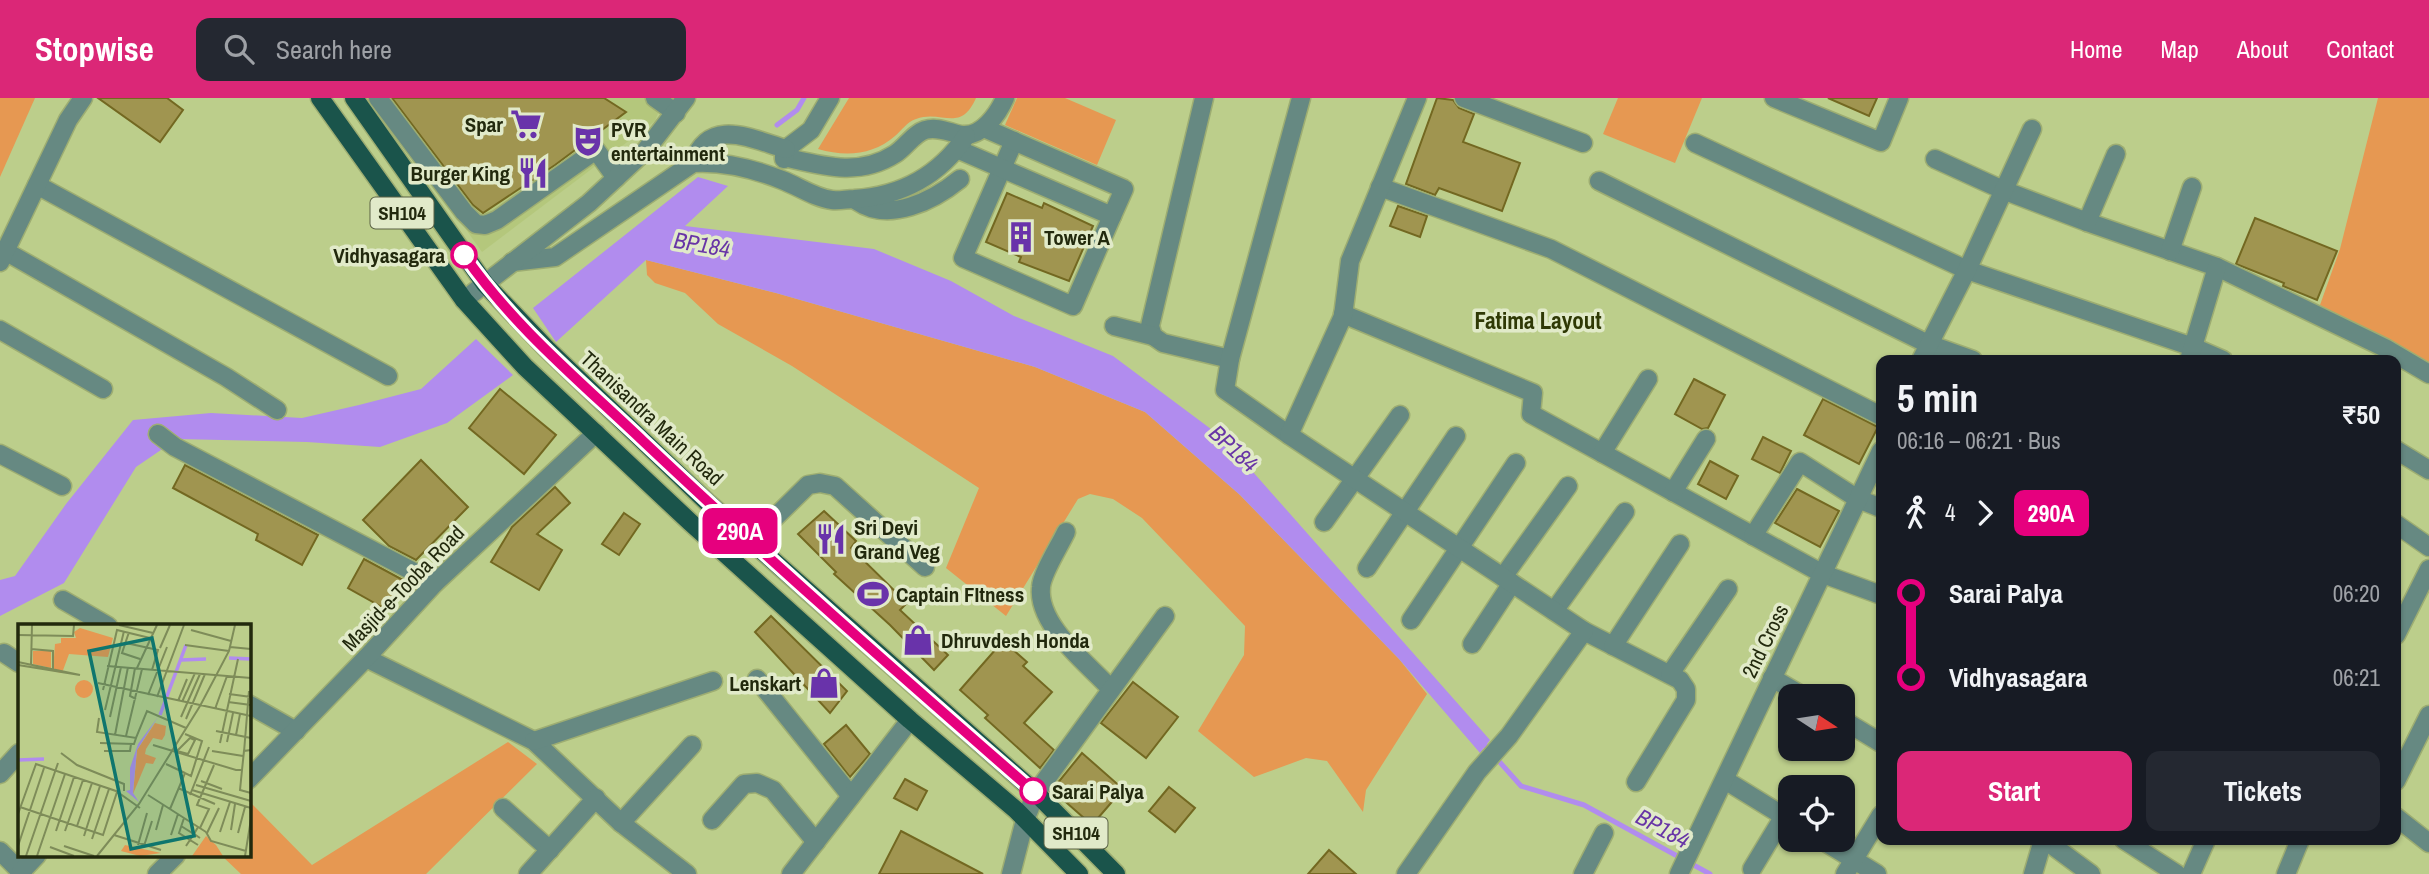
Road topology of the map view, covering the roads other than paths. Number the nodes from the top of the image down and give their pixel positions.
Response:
1 (83, 98) edge
2 (320, 98) edge
3 (354, 98) edge
4 (378, 98) edge
5 (655, 98) edge
6 (830, 98) edge
7 (1005, 98) edge
8 (1205, 98) edge
9 (1301, 98) edge
10 (1416, 98) edge
11 (1464, 98) edge
12 (1774, 98) edge
13 (1899, 98) edge
14 (681, 105) edge
15 (984, 128) junction
16 (2032, 129) dead end
17 (1014, 141) junction
18 (962, 142) junction
19 (1695, 142) dead end
20 (1583, 143) dead end
21 (785, 153) junction
22 (2116, 154) dead end
23 (1935, 159) dead end
24 (1057, 160) junction
25 (693, 163) junction
26 (1002, 168) junction
27 (616, 178) junction
28 (780, 179) junction
29 (960, 179) dead end
30 (1599, 181) dead end
31 (37, 185) junction
32 (1045, 187) junction
33 (1380, 187) junction
34 (2192, 187) dead end
35 (2003, 190) junction
36 (854, 199) junction
37 (1112, 216) junction
38 (2087, 222) junction
39 (2170, 251) junction
40 (3, 256) edge
41 (512, 262) junction
42 (2217, 267) junction
43 (1967, 270) junction
44 (485, 284) junction
45 (464, 300) junction
46 (1343, 314) junction
47 (1114, 326) dead end
48 (0, 330) edge
49 (1153, 336) junction
50 (1925, 352) edge
51 (2191, 354) edge
52 (1943, 355) edge
53 (2397, 355) edge
54 (2401, 357) edge
55 (1230, 359) junction
56 (2429, 374) edge
57 (387, 376) dead end
58 (1647, 379) dead end
59 (103, 389) dead end
60 (277, 410) dead end
61 (1876, 413) edge
62 (1400, 415) dead end
63 (596, 433) junction
64 (158, 434) dead end
65 (1289, 435) junction
66 (1456, 436) dead end
67 (1706, 439) dead end
68 (1602, 453) junction
69 (2401, 453) edge
70 (0, 454) edge
71 (1876, 461) edge
72 (1516, 463) dead end
73 (2429, 470) edge
74 (1355, 479) junction
75 (62, 486) dead end
76 (1568, 486) dead end
77 (1673, 492) junction
78 (1858, 499) junction
79 (1876, 506) edge
80 (1625, 512) dead end
81 (1406, 513) junction
82 (1324, 522) dead end
83 (2401, 527) edge
84 (1066, 532) dead end
85 (1753, 536) junction
86 (751, 541) junction
87 (1680, 544) dead end
88 (2429, 547) edge
89 (1460, 548) junction
90 (925, 567) dead end
91 (1367, 568) dead end
92 (2429, 569) edge
93 (1823, 574) junction
94 (1507, 580) junction
95 (435, 583) junction
96 (1728, 589) dead end
97 (1876, 593) edge
98 (63, 600) dead end
99 (1554, 611) junction
100 (1165, 616) dead end
101 (1411, 620) dead end
102 (106, 624) edge
103 (2401, 625) edge
104 (1584, 631) junction
105 (1472, 644) dead end
106 (1613, 646) junction
107 (4, 653) dead end
108 (366, 658) junction
109 (18, 662) edge
110 (1670, 674) junction
111 (1772, 678) junction
112 (757, 679) dead end
113 (713, 681) dead end
114 (1782, 684) edge
115 (1110, 688) junction
116 (250, 705) edge
117 (2429, 715) edge
118 (910, 720) junction
119 (1855, 727) edge
120 (296, 731) junction
121 (1876, 740) edge
122 (534, 741) junction
123 (692, 745) dead end
124 (18, 754) edge
125 (2401, 771) edge
126 (0, 774) edge
127 (250, 778) edge
128 (1725, 780) junction
129 (1636, 782) dead end
130 (1036, 793) junction
131 (851, 796) junction
132 (596, 798) junction
133 (503, 808) dead end
134 (1778, 812) edge
135 (712, 820) dead end
136 (1025, 820) junction
137 (2401, 821) edge
138 (621, 823) junction
139 (1876, 823) edge
140 (1778, 831) edge
141 (1604, 832) dead end
142 (816, 842) junction
143 (2429, 843) edge
144 (2042, 845) edge
145 (2051, 845) edge
146 (2132, 845) edge
147 (2204, 845) edge
148 (2298, 845) edge
149 (550, 850) junction
150 (0, 851) edge
151 (1834, 852) edge
152 (36, 856) edge
153 (175, 856) edge
154 (1683, 865) edge
155 (1849, 867) edge
156 (1752, 869) dead end
157 (21, 873) edge
158 (158, 874) edge
159 (528, 874) edge
160 (687, 874) edge
161 (791, 874) edge
162 (1012, 874) edge
163 (1079, 874) edge
164 (1116, 874) edge
165 (1406, 874) edge
166 (1583, 874) edge
167 (1877, 874) edge
168 (2032, 874) edge
169 (2091, 874) edge
170 (2177, 874) edge
171 (2191, 874) edge
172 (2286, 874) edge

1 - 31 street
2 - 45 main road, SH104
3 - 44 main road, Thanisandra Main Road / SH104
4 - 27 street
5 - 14 street
6 - 21 street
7 - 15 street
8 - 49 street
9 - 55 street
10 - 33 street
11 - 20 street
12 - 13 street
14 - 27 street
15 - 17 street
15 - 18 street
16 - 35 street
17 - 24 street
17 - 26 street
18 - 21 street
18 - 26 street
18 - 36 street
19 - 43 street
21 - 25 street
21 - 28 street
22 - 38 street
23 - 35 street
24 - 32 street
24 - 37 street
25 - 28 street
25 - 41 street
26 - 32 street
26 - 37 street
27 - 41 street
28 - 36 street
29 - 36 street
30 - 50 street
31 - 40 street
31 - 57 street
32 - 37 street
33 - 46 street
33 - 61 street
34 - 39 street
35 - 38 street
35 - 43 street
38 - 39 street
39 - 42 street
40 - 60 street
41 - 44 street
42 - 51 street
42 - 53 street
43 - 50 street
43 - 51 street
44 - 45 street
44 - 86 main road, Thanisandra Main Road / SH104
45 - 63 main road, SH104
46 - 65 street
46 - 68 street
47 - 49 street
48 - 59 street
49 - 55 street
50 - 52 street
54 - 56 street
55 - 65 street
58 - 68 street
62 - 74 street
63 - 95 street, Masjid-e-Tooba Road
63 - 118 main road, SH104
64 - 95 street
65 - 74 street
66 - 81 street
67 - 77 street
68 - 77 street
69 - 73 street
70 - 75 street
71 - 78 street, 2nd Cross
72 - 89 street
74 - 81 street
74 - 82 street
76 - 94 street
77 - 85 street
78 - 79 street
78 - 85 street
78 - 93 street, 2nd Cross
80 - 99 street
81 - 89 street
81 - 91 street
83 - 88 street
84 - 115 street
85 - 93 street
86 - 90 street
86 - 130 main road, Thanisandra Main Road / SH104
87 - 106 street
89 - 94 street
89 - 101 street
92 - 103 street
93 - 97 street
93 - 111 street, 2nd Cross
94 - 99 street
94 - 105 street
95 - 108 street, Masjid-e-Tooba Road
96 - 110 street
98 - 102 street
99 - 104 street
100 - 115 street
104 - 106 street
104 - 165 street
106 - 110 street
107 - 109 street
108 - 120 street, Masjid-e-Tooba Road
108 - 122 street
110 - 129 street
111 - 114 street
111 - 128 street, 2nd Cross
112 - 131 street
113 - 122 street
115 - 130 street
116 - 120 street
117 - 125 street
118 - 131 street
118 - 136 main road, SH104
119 - 121 street
120 - 127 street, Masjid-e-Tooba Road
122 - 132 street
123 - 138 street
124 - 126 street
128 - 134 street
128 - 154 street, 2nd Cross
130 - 136 street
130 - 164 main road, Thanisandra Main Road / SH104
131 - 142 street
132 - 138 street
132 - 149 street
133 - 149 street
135 - 142 street
136 - 162 street
136 - 163 main road, SH104
137 - 143 street
138 - 160 street
139 - 155 street
140 - 156 street
141 - 166 street
142 - 161 street
144 - 168 street
145 - 169 street
146 - 170 street
147 - 171 street
148 - 172 street
149 - 159 street
150 - 157 street
151 - 155 street
152 - 157 street
153 - 158 street
155 - 167 street

